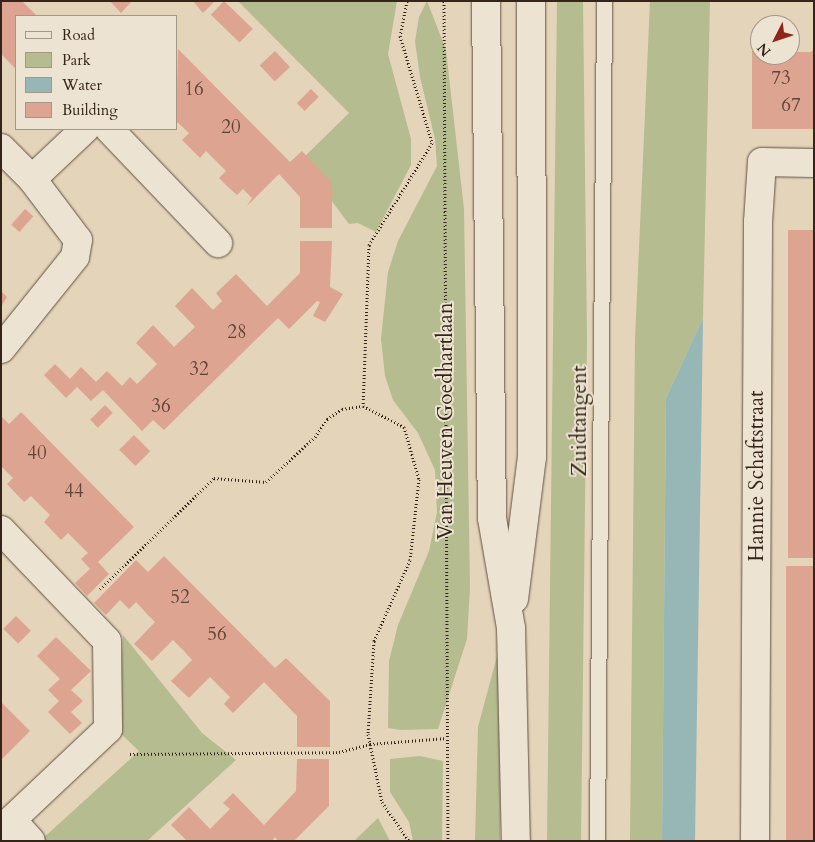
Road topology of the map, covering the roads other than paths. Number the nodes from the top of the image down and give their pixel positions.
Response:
1 (486, 1) edge
2 (531, 1) edge
3 (604, 1) edge
4 (84, 130) edge
5 (110, 130) edge
6 (1, 148) edge
7 (814, 163) edge
8 (32, 179) junction
9 (218, 243) dead end
10 (1, 349) edge
11 (1, 530) edge
12 (511, 628) junction
13 (6, 825) edge
14 (31, 841) edge
15 (516, 841) edge
16 (597, 841) edge
17 (755, 841) edge

1 - 12 street, Van Heuven Goedhartlaan
2 - 12 street, Van Heuven Goedhartlaan
3 - 16 lane, Zuidtangent
4 - 8 street
5 - 9 street
6 - 8 street
7 - 17 street, Hannie Schaftstraat
8 - 10 street
11 - 13 street
12 - 15 street, Van Heuven Goedhartlaan
13 - 14 street

